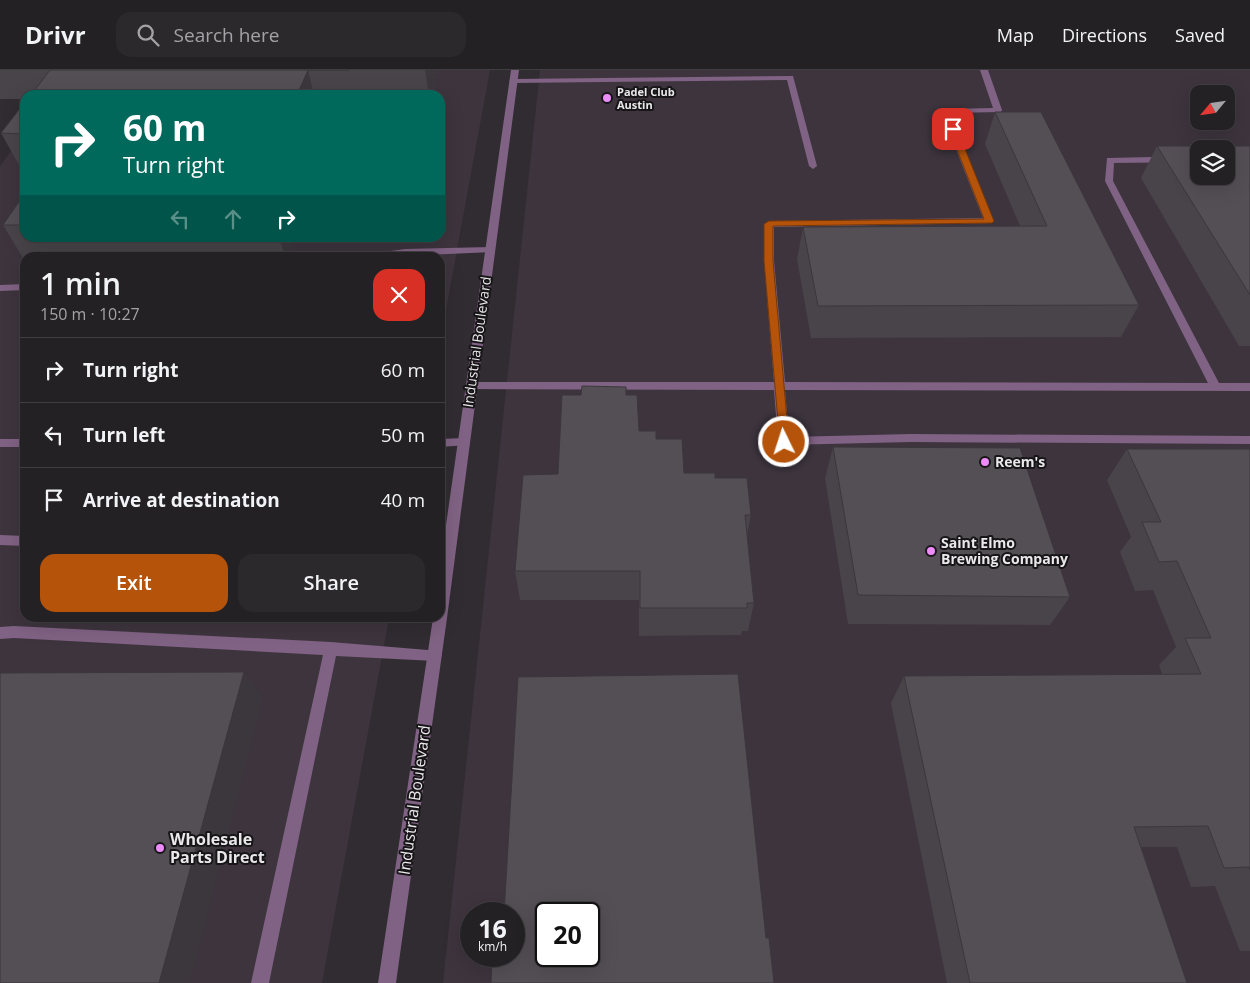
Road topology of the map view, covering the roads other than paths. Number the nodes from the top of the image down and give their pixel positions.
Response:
1 (984, 70) edge
2 (514, 75) edge
3 (1190, 159) edge
4 (813, 166) dead end
5 (490, 250) junction
6 (405, 252) edge
7 (20, 287) edge
8 (0, 288) edge
9 (472, 386) junction
10 (780, 387) junction
11 (1216, 387) junction
12 (1250, 387) edge
13 (1250, 440) edge
14 (445, 442) edge
15 (464, 442) junction
16 (0, 443) edge
17 (20, 443) edge
18 (0, 540) edge
19 (20, 541) edge
20 (445, 547) edge
21 (439, 622) edge
22 (0, 634) edge
23 (331, 648) junction
24 (435, 655) junction
25 (260, 983) edge
26 (387, 983) edge

1 - 10 street
2 - 4 street
2 - 5 street, Industrial Boulevard
3 - 11 street
5 - 6 street
5 - 9 street, Industrial Boulevard
7 - 8 street
9 - 10 street
9 - 15 street, Industrial Boulevard
10 - 11 street
10 - 13 street
11 - 12 street
14 - 15 street
15 - 20 street, Industrial Boulevard
16 - 17 street
18 - 19 street
21 - 24 street, Industrial Boulevard
22 - 23 street
23 - 24 street
23 - 25 street
24 - 26 street, Industrial Boulevard

